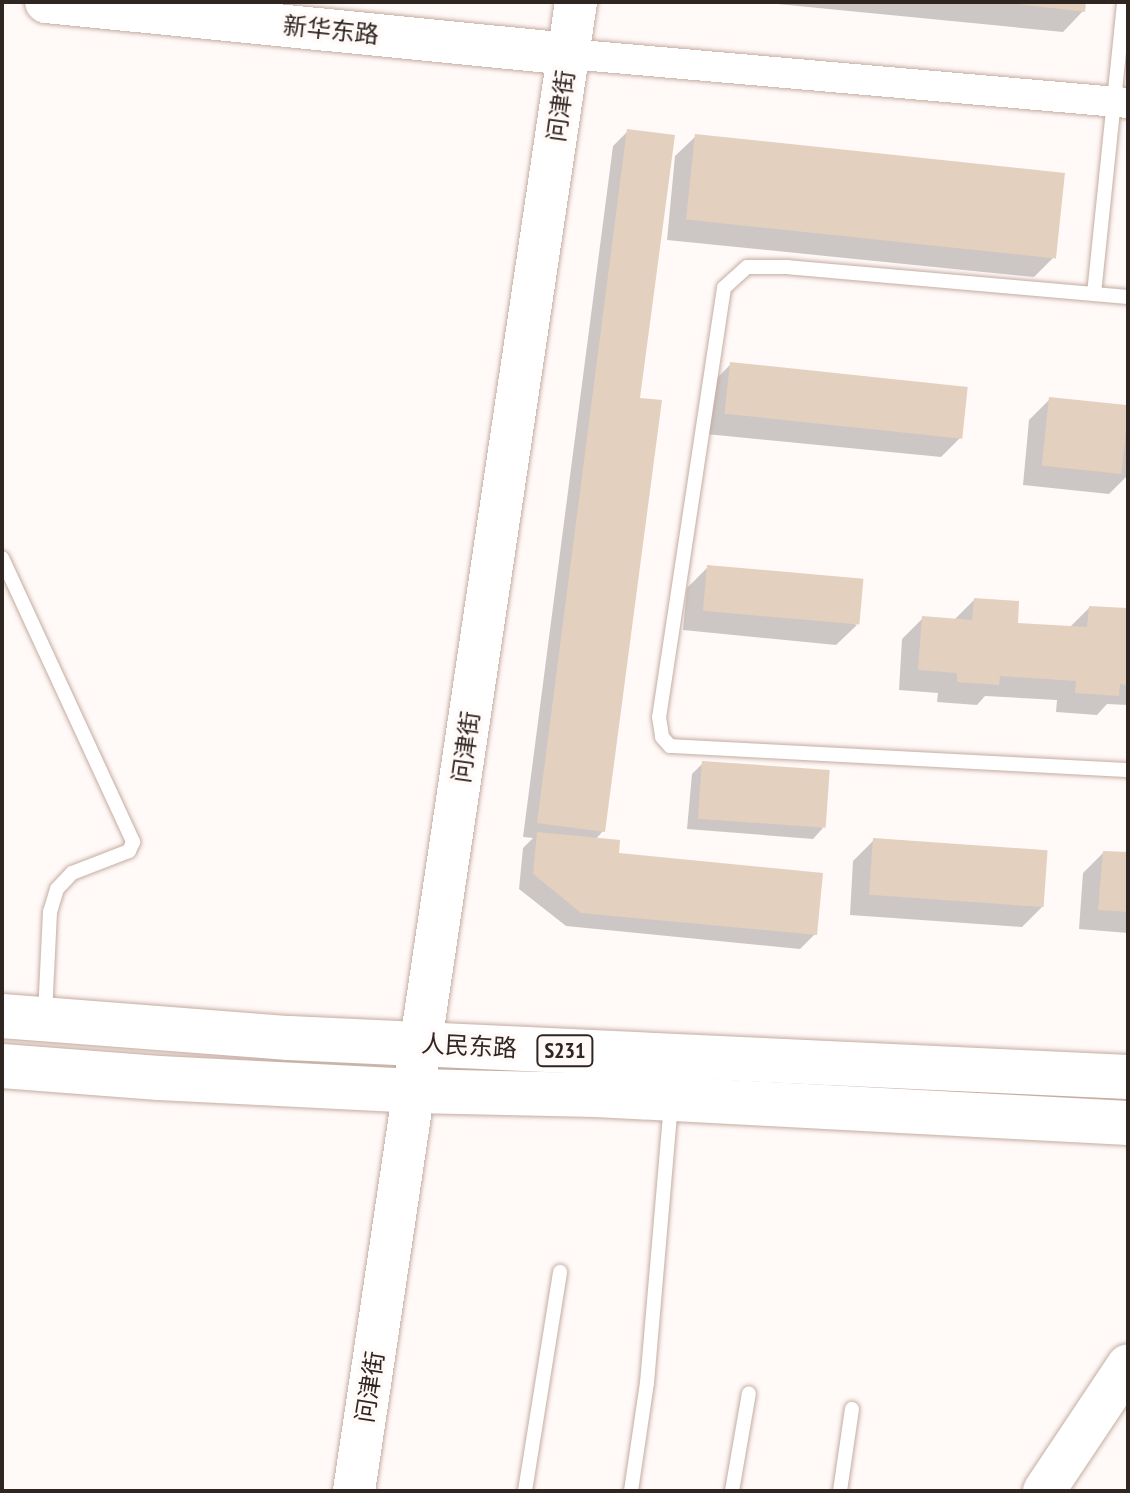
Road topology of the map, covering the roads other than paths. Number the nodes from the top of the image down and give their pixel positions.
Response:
1 (46, 2) edge
2 (576, 2) edge
3 (1124, 2) edge
4 (569, 54) junction
5 (1121, 102) edge
6 (1094, 294) junction
7 (1128, 297) edge
8 (2, 558) edge
9 (1128, 770) edge
10 (23, 1018) edge
11 (422, 1044) junction
12 (2, 1066) edge
13 (1128, 1077) edge
14 (414, 1091) junction
15 (671, 1099) junction
16 (1128, 1123) edge
17 (560, 1272) dead end
18 (1128, 1365) edge
19 (749, 1393) dead end
20 (852, 1409) dead end
21 (354, 1491) edge
22 (525, 1491) edge
23 (631, 1491) edge
24 (732, 1491) edge
25 (840, 1491) edge
26 (1044, 1491) edge

1 - 4 street, 新华东路
2 - 4 street, 问津街
3 - 5 lane
4 - 5 street
4 - 11 street, 问津街
5 - 6 lane
6 - 7 lane
6 - 9 lane
8 - 10 lane
10 - 11 main road, 人民东路 / S231
11 - 13 main road, 人民东路 / S231
11 - 14 street, 问津街
12 - 14 main road, 人民东路 / S231
14 - 15 main road, 人民东路 / S231
14 - 21 street, 问津街
15 - 16 main road, 人民东路 / S231
15 - 23 lane
17 - 22 lane
18 - 26 street
19 - 24 lane
20 - 25 lane

